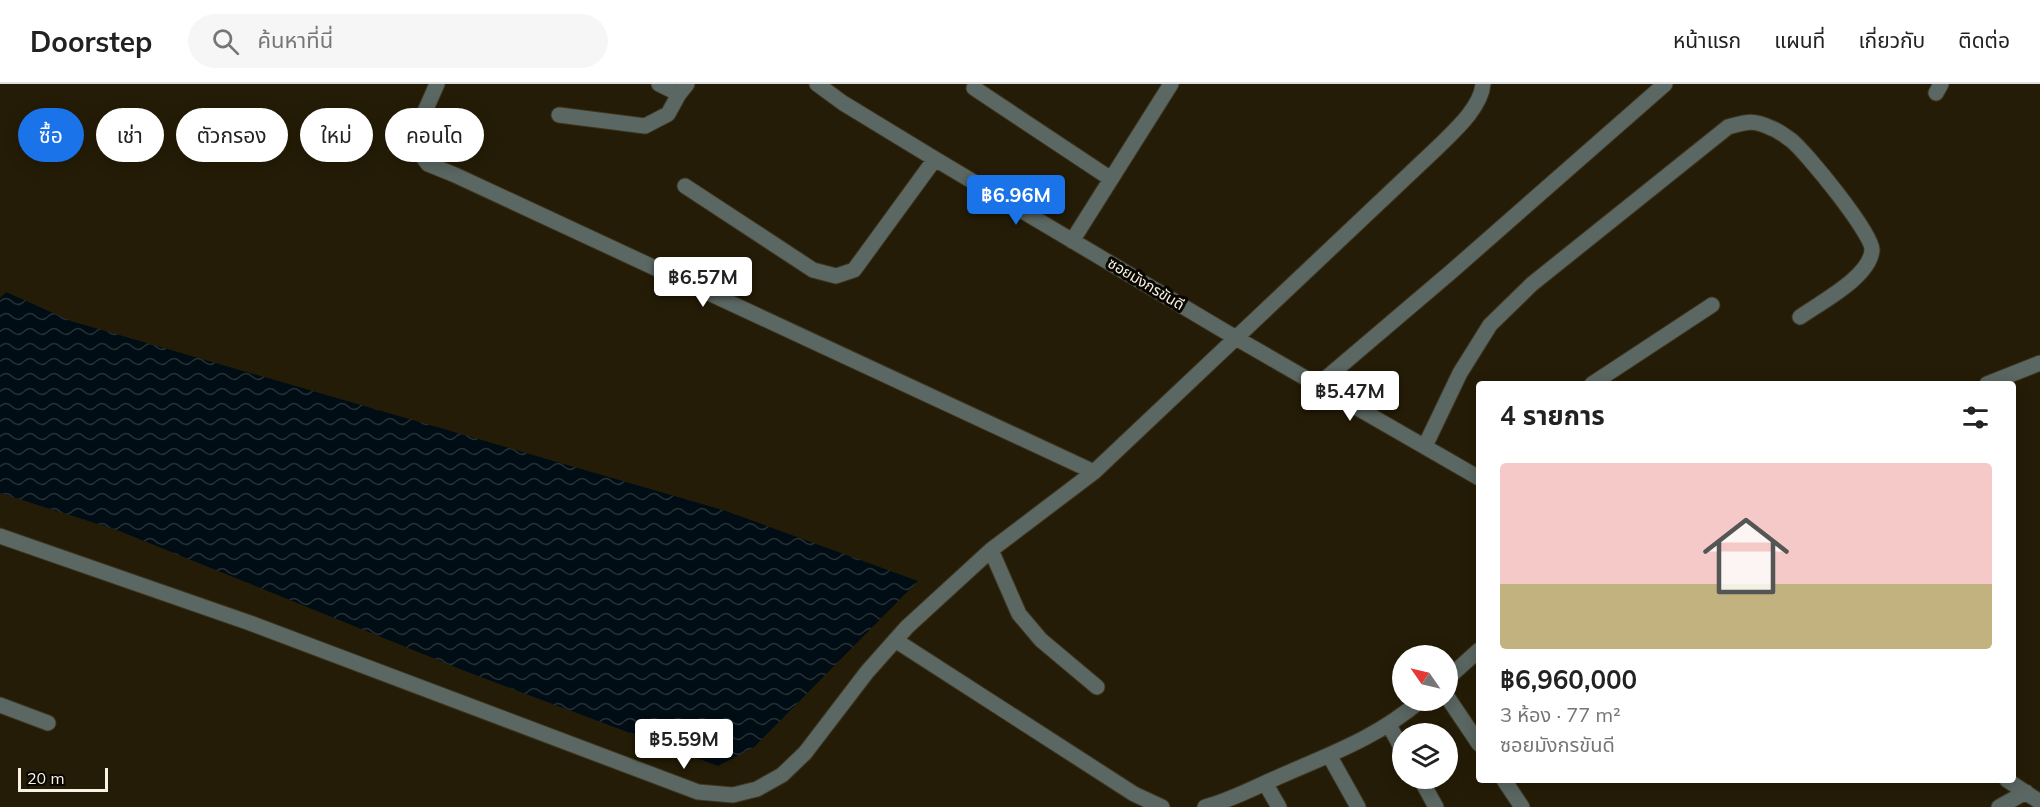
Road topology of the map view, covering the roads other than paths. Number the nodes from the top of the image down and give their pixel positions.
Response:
1 (437, 84) edge
2 (659, 84) edge
3 (817, 84) edge
4 (1171, 84) edge
5 (1483, 84) edge
6 (1665, 84) edge
7 (974, 88) dead end
8 (683, 89) edge
9 (838, 90) edge
10 (560, 115) dead end
11 (934, 159) junction
12 (1111, 179) junction
13 (685, 186) dead end
14 (1072, 241) junction
15 (1712, 305) dead end
16 (1800, 317) dead end
17 (1236, 338) junction
18 (2040, 363) edge
19 (1597, 381) edge
20 (1995, 381) edge
21 (1318, 385) junction
22 (1425, 446) junction
23 (1094, 472) junction
24 (1476, 476) edge
25 (0, 536) edge
26 (992, 550) junction
27 (896, 640) junction
28 (1476, 653) edge
29 (1458, 669) edge
30 (1097, 687) dead end
31 (0, 705) edge
32 (1407, 711) edge
33 (1457, 711) edge
34 (48, 723) dead end
35 (1389, 725) junction
36 (1392, 731) edge
37 (1476, 740) edge
38 (1329, 755) junction
39 (1265, 783) junction
40 (1506, 783) edge
41 (2012, 783) edge
42 (1426, 789) edge
43 (2026, 792) junction
44 (695, 800) edge
45 (1133, 800) edge
46 (2040, 802) edge
47 (1210, 806) edge
48 (1162, 807) edge
49 (1279, 807) edge
50 (1358, 807) edge
51 (1436, 807) edge
52 (1522, 807) edge
53 (1999, 807) edge

1 - 23 street
2 - 8 street
3 - 9 street, ซอยมังกรขันดี
4 - 12 street
5 - 17 street
6 - 21 street
7 - 12 street
8 - 10 street
9 - 11 street, ซอยมังกรขันดี
11 - 13 street
11 - 14 street, ซอยมังกรขันดี
12 - 14 street
14 - 17 street, ซอยมังกรขันดี
15 - 19 street
16 - 22 street
17 - 21 street, ซอยมังกรขันดี
17 - 23 street
18 - 20 street
21 - 22 street, ซอยมังกรขันดี
22 - 24 street, ซอยมังกรขันดี
23 - 26 street
25 - 44 street
26 - 27 street
26 - 30 street
27 - 44 street
27 - 45 street
28 - 29 street
31 - 34 street
32 - 35 street
33 - 37 street
35 - 36 street
35 - 38 street
38 - 39 street
38 - 50 street
39 - 47 street
39 - 49 street
40 - 52 street
41 - 43 street
42 - 51 street
43 - 46 street
43 - 53 street
45 - 48 street

